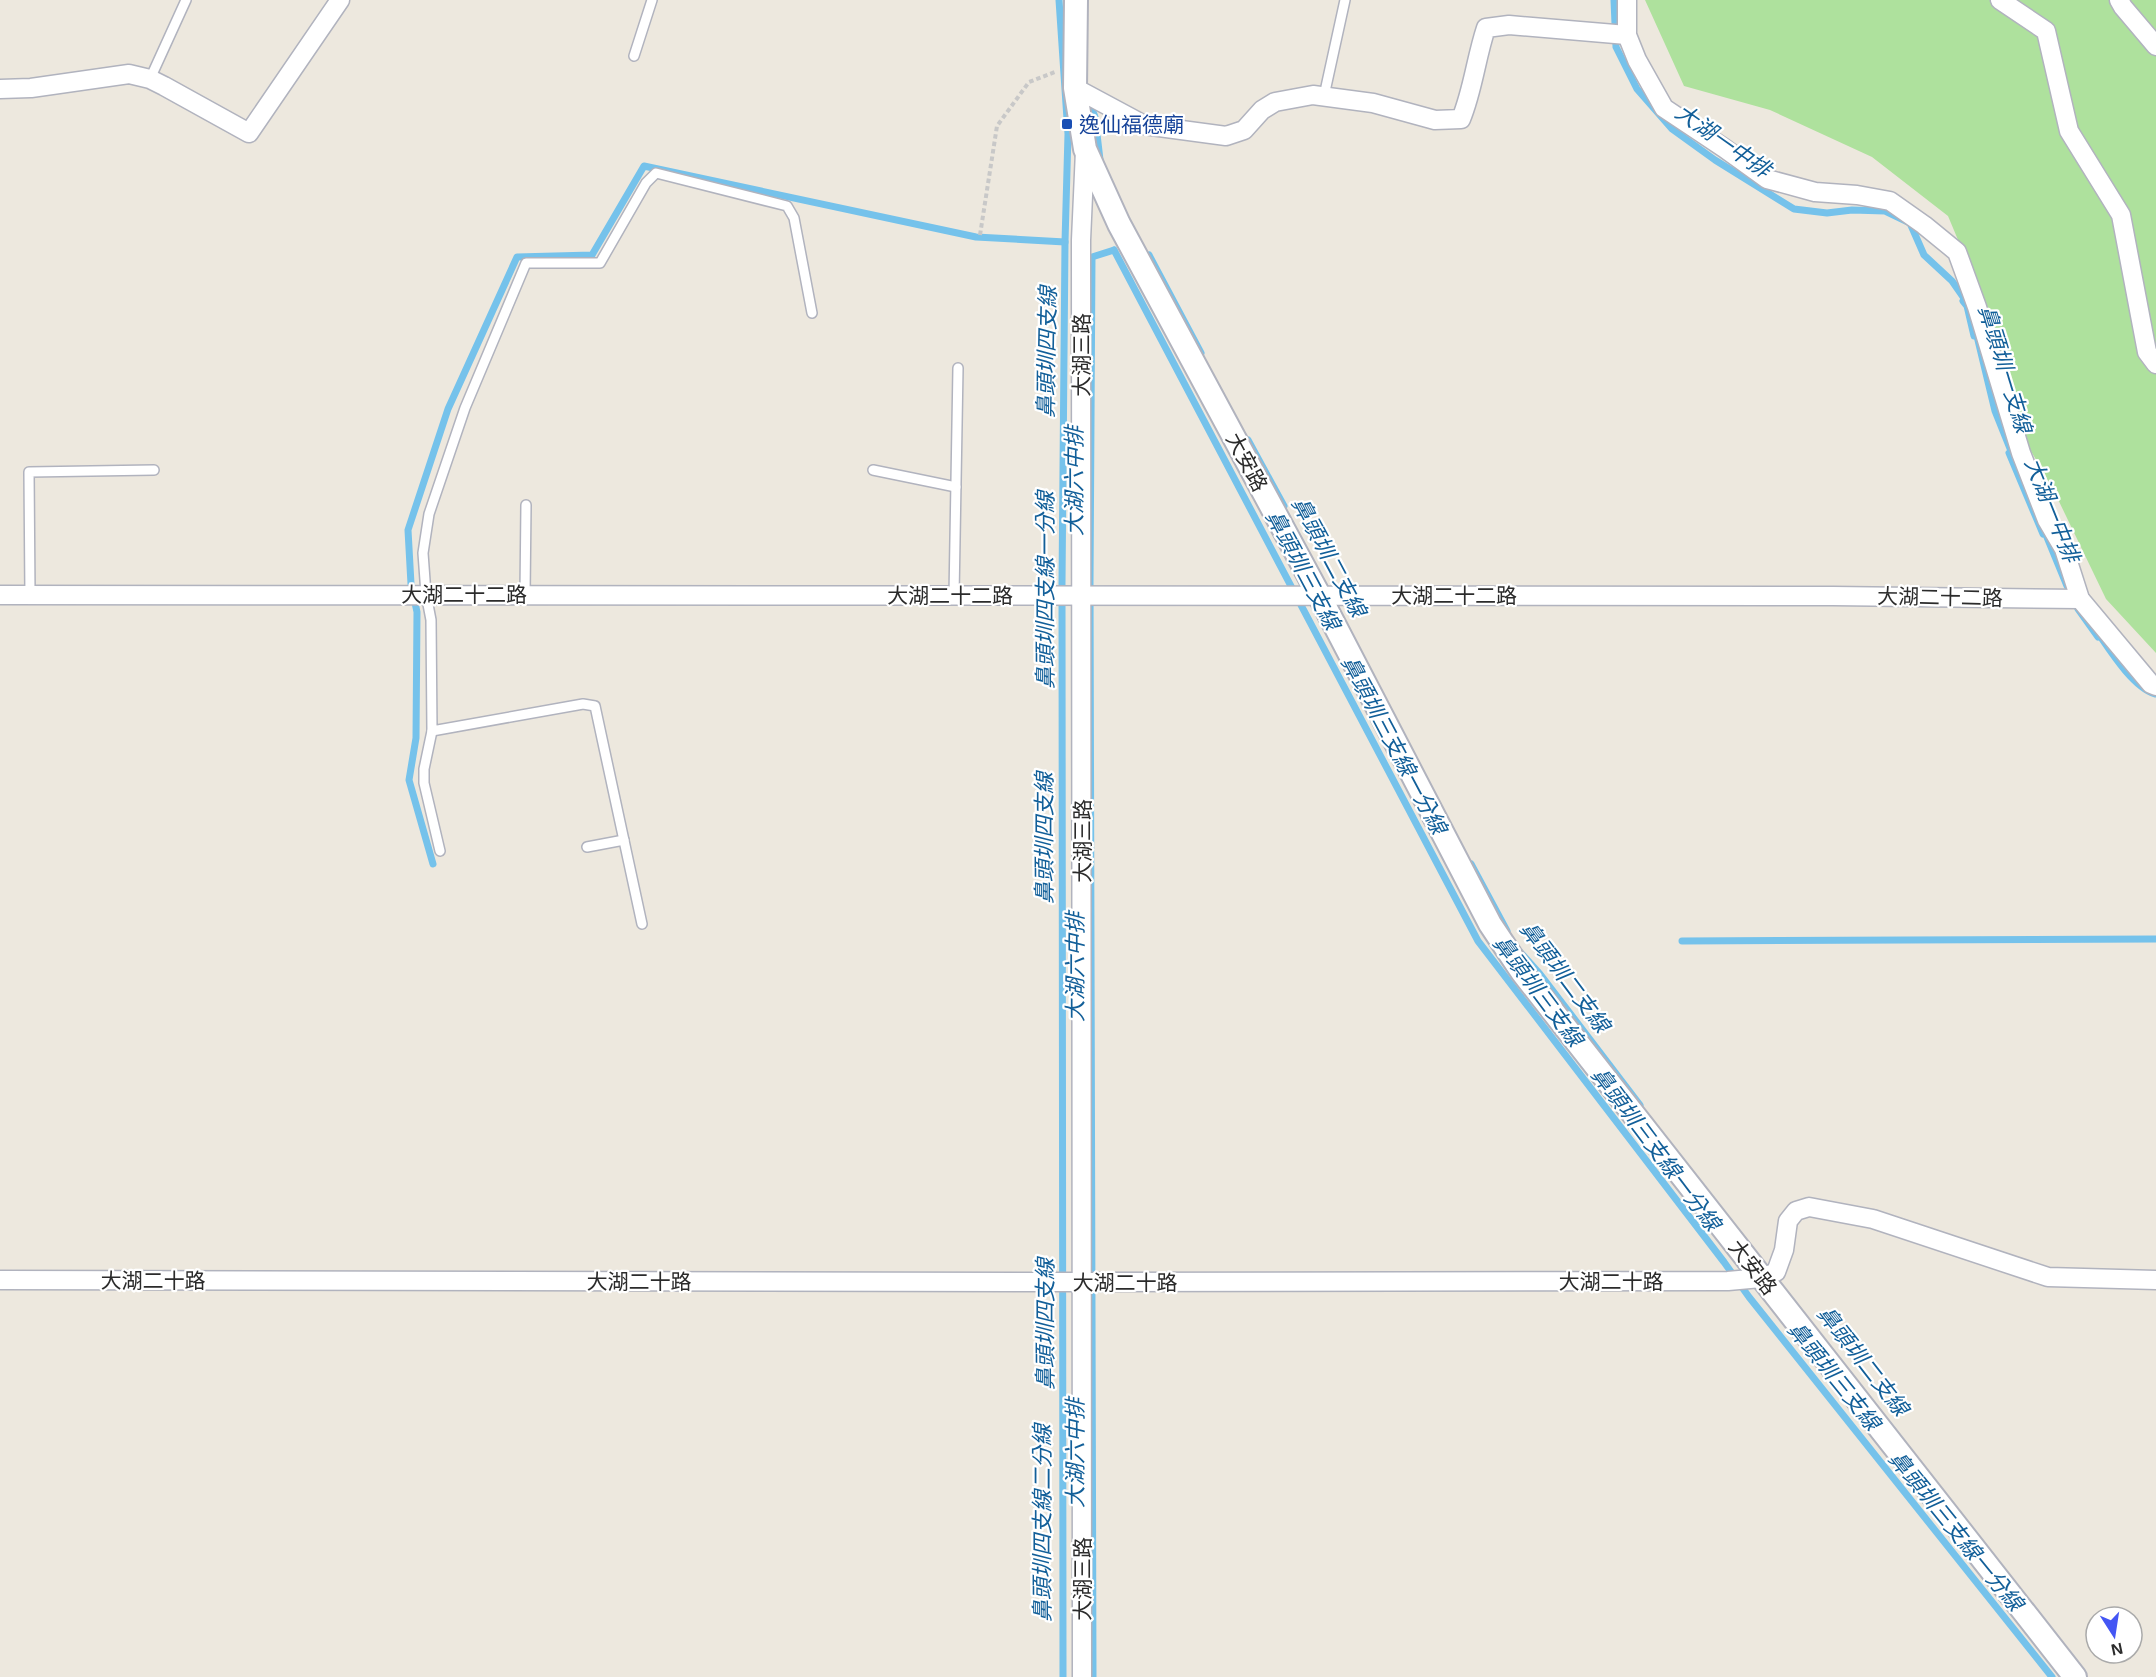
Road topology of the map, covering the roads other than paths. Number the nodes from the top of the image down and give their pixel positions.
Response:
1 (186, 0) edge
2 (340, 0) edge
3 (652, 0) edge
4 (1076, 0) edge
5 (1345, 0) edge
6 (1627, 0) edge
7 (2000, 0) edge
8 (2119, 0) edge
9 (1627, 35) junction
10 (2156, 46) edge
11 (634, 56) dead end
12 (150, 80) junction
13 (1075, 88) junction
14 (0, 89) edge
15 (1324, 96) junction
16 (1085, 149) junction
17 (812, 313) dead end
18 (2156, 364) edge
19 (958, 368) dead end
20 (154, 470) dead end
21 (873, 470) dead end
22 (956, 487) junction
23 (526, 505) dead end
24 (426, 594) junction
25 (525, 594) junction
26 (1081, 594) junction
27 (0, 595) edge
28 (30, 595) junction
29 (954, 596) junction
30 (1319, 596) junction
31 (2080, 599) junction
32 (2156, 686) edge
33 (432, 731) junction
34 (624, 840) junction
35 (587, 847) dead end
36 (440, 851) dead end
37 (642, 924) dead end
38 (1761, 1278) junction
39 (0, 1280) edge
40 (2156, 1280) edge
41 (1083, 1282) junction
42 (1082, 1677) edge
43 (2075, 1677) edge

1 - 12 lane
2 - 12 street
3 - 11 lane
4 - 13 street, 大安路
5 - 15 lane
6 - 9 street
7 - 18 street
8 - 10 street
9 - 15 street
9 - 31 street
12 - 14 street
13 - 15 street
13 - 16 street, 大安路
16 - 26 street, 大湖三路
16 - 30 street, 大安路
17 - 24 lane
19 - 22 lane
20 - 28 lane
21 - 22 lane
22 - 29 lane
23 - 25 lane
24 - 25 street, 大湖二十二路
24 - 28 street, 大湖二十二路
24 - 33 lane
25 - 29 street, 大湖二十二路
26 - 29 street, 大湖二十二路
26 - 30 street, 大湖二十二路
26 - 41 street, 大湖三路
27 - 28 street, 大湖二十二路
30 - 31 street, 大湖二十二路
30 - 38 street, 大安路
31 - 32 street
33 - 34 lane
33 - 36 lane
34 - 35 lane
34 - 37 lane
38 - 40 street
38 - 41 street, 大湖二十路
38 - 43 street, 大安路
39 - 41 street, 大湖二十路
41 - 42 street, 大湖三路

